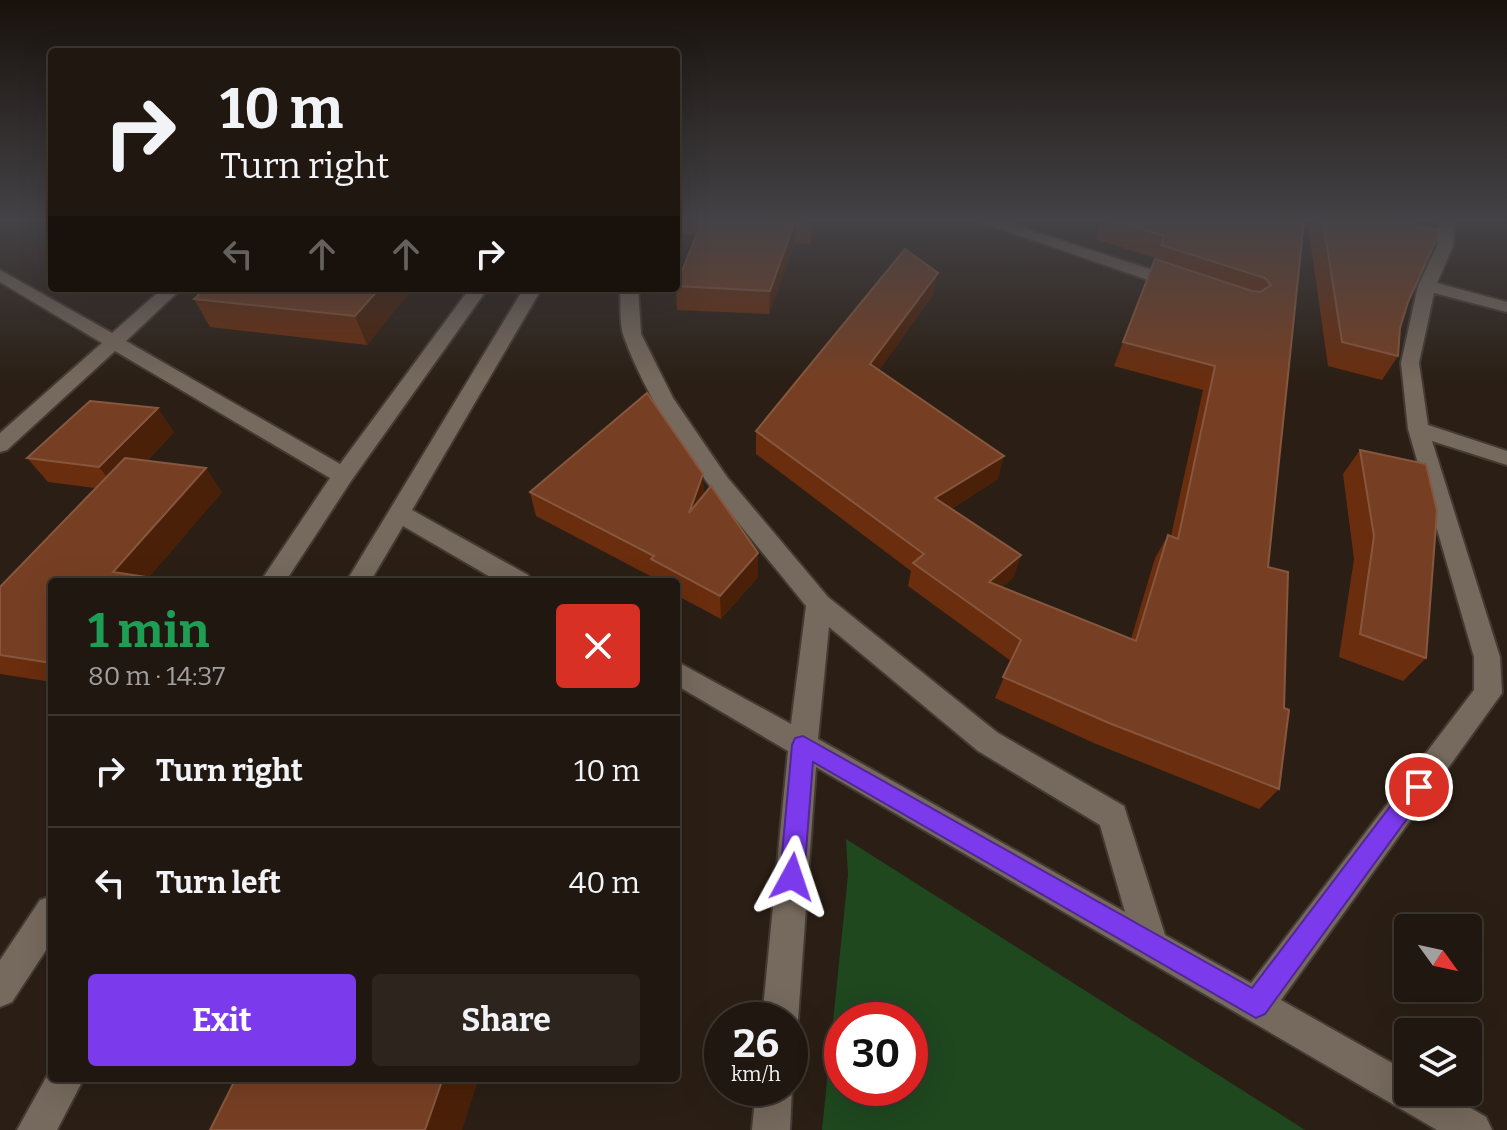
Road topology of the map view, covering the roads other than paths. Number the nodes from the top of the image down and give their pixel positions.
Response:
1 (1145, 274) edge
2 (1430, 274) edge
3 (0, 275) edge
4 (1427, 286) junction
5 (169, 292) edge
6 (476, 292) edge
7 (531, 292) edge
8 (629, 292) edge
9 (1203, 293) edge
10 (1507, 307) edge
11 (116, 340) junction
12 (1418, 429) junction
13 (0, 445) edge
14 (1507, 458) edge
15 (343, 476) junction
16 (399, 513) junction
17 (275, 578) edge
18 (360, 578) edge
19 (512, 578) edge
20 (819, 604) junction
21 (680, 674) edge
22 (1498, 696) edge
23 (803, 745) junction
24 (48, 918) edge
25 (1151, 945) junction
26 (0, 990) edge
27 (782, 1002) edge
28 (1256, 1005) junction
29 (64, 1082) edge
30 (773, 1106) edge
31 (36, 1130) edge
32 (771, 1130) edge
33 (1473, 1130) edge

1 - 9 street
2 - 4 street
3 - 11 street
4 - 10 street
4 - 12 street
5 - 11 street
6 - 15 street
7 - 16 street
8 - 20 street
11 - 13 street
11 - 15 street
12 - 14 street
12 - 22 street
15 - 17 street
16 - 18 street
16 - 19 street
20 - 23 street
20 - 25 street
21 - 23 street
22 - 28 street
23 - 25 street
23 - 27 street
24 - 26 street
25 - 28 street
28 - 33 street
29 - 31 street
30 - 32 street

